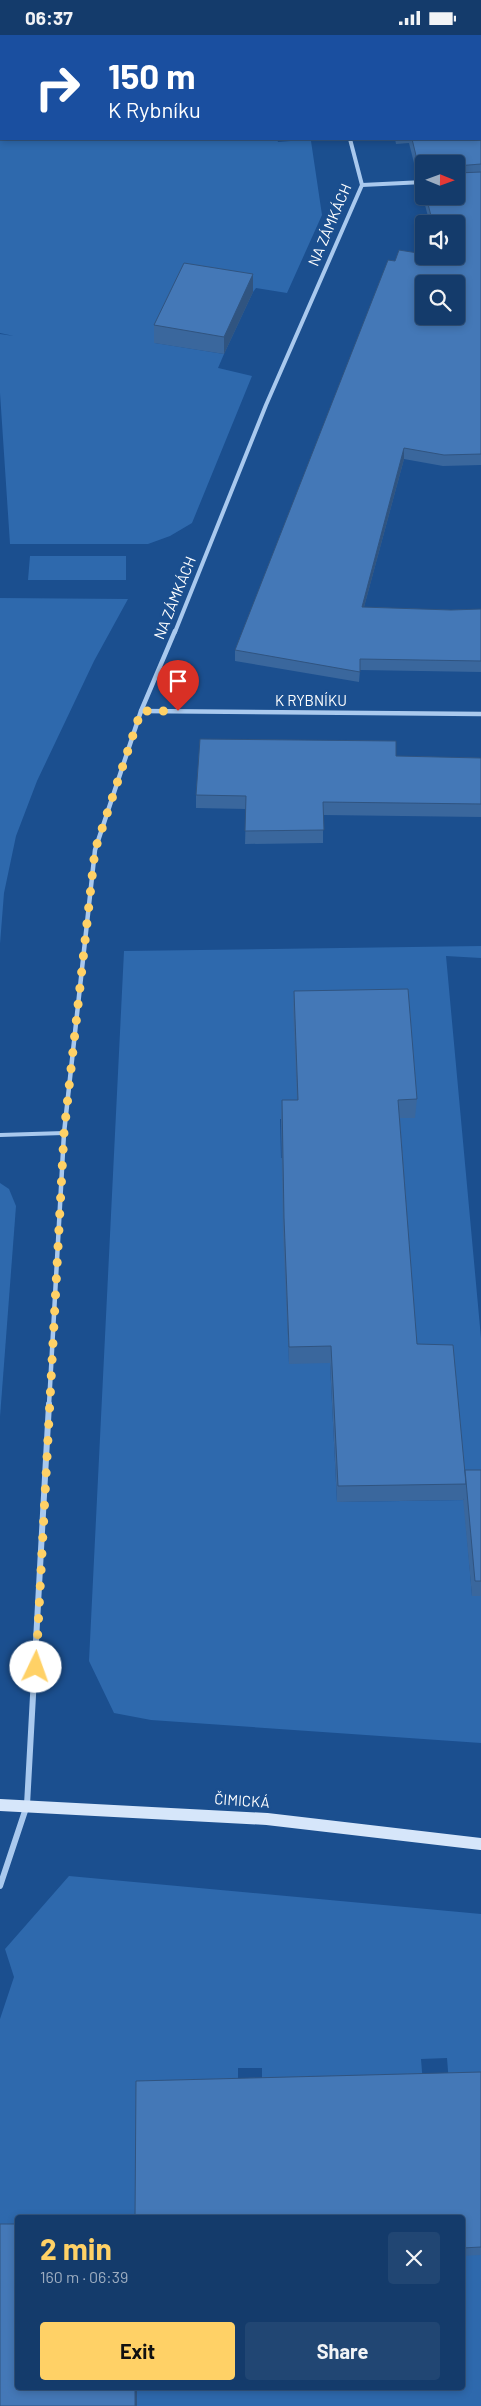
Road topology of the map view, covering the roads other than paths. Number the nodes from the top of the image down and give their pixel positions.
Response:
1 (350, 140) edge
2 (415, 182) edge
3 (362, 185) junction
4 (141, 711) junction
5 (481, 714) edge
6 (64, 1133) junction
7 (0, 1135) edge
8 (0, 1805) edge
9 (28, 1805) junction
10 (481, 1844) edge
11 (0, 1886) edge

1 - 3 street, NA ZÁMKÁCH
2 - 3 street
3 - 4 street, NA ZÁMKÁCH
4 - 5 street, K RYBNÍKU
4 - 6 street, NA ZÁMKÁCH
6 - 7 lane
6 - 9 street, NA ZÁMKÁCH
8 - 9 street, ČIMICKÁ
9 - 10 street, ČIMICKÁ
9 - 11 street, NA ZÁMKÁCH

